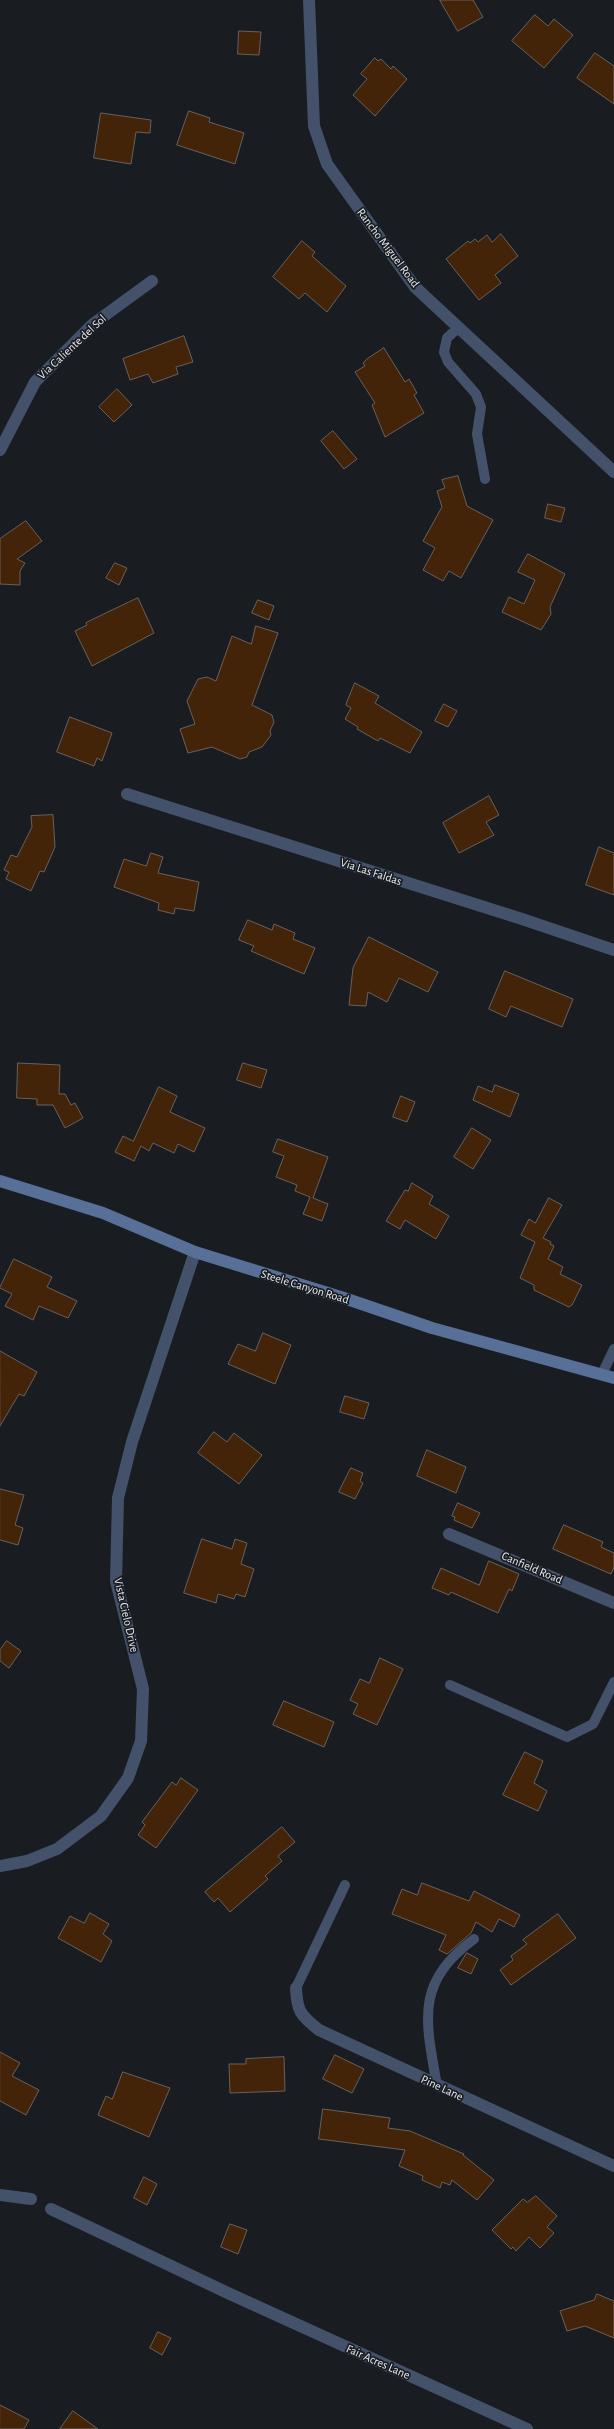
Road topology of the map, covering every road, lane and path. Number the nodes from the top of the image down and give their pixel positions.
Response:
1 (309, 0) edge
2 (152, 281) dead end
3 (459, 327) junction
4 (0, 450) edge
5 (614, 472) edge
6 (485, 479) dead end
7 (127, 794) dead end
8 (614, 950) edge
9 (0, 1181) edge
10 (195, 1252) junction
11 (614, 1348) edge
12 (602, 1374) junction
13 (614, 1378) edge
14 (449, 1534) dead end
15 (614, 1603) edge
16 (614, 1682) edge
17 (450, 1685) dead end
18 (0, 1866) edge
19 (345, 1886) dead end
20 (474, 1939) dead end
21 (296, 1988) joint
22 (437, 2086) junction
23 (614, 2166) edge
24 (0, 2195) edge
25 (31, 2199) dead end
26 (51, 2208) dead end
27 (527, 2429) edge

1 - 3 street, Rancho Miguel Road
2 - 4 street, Via Caliente del Sol
3 - 5 street, Rancho Miguel Road
3 - 6 lane
7 - 8 street, Via Las Faldas
9 - 10 street, Steele Canyon Road
10 - 12 street, Steele Canyon Road
10 - 18 street, Vista Cielo Drive
11 - 12 lane
12 - 13 street, Steele Canyon Road
14 - 15 street, Canfield Road
16 - 17 lane
19 - 21 lane
20 - 22 lane
21 - 22 street, Pine Lane
22 - 23 street, Pine Lane
24 - 25 street
26 - 27 street, Fair Acres Lane

